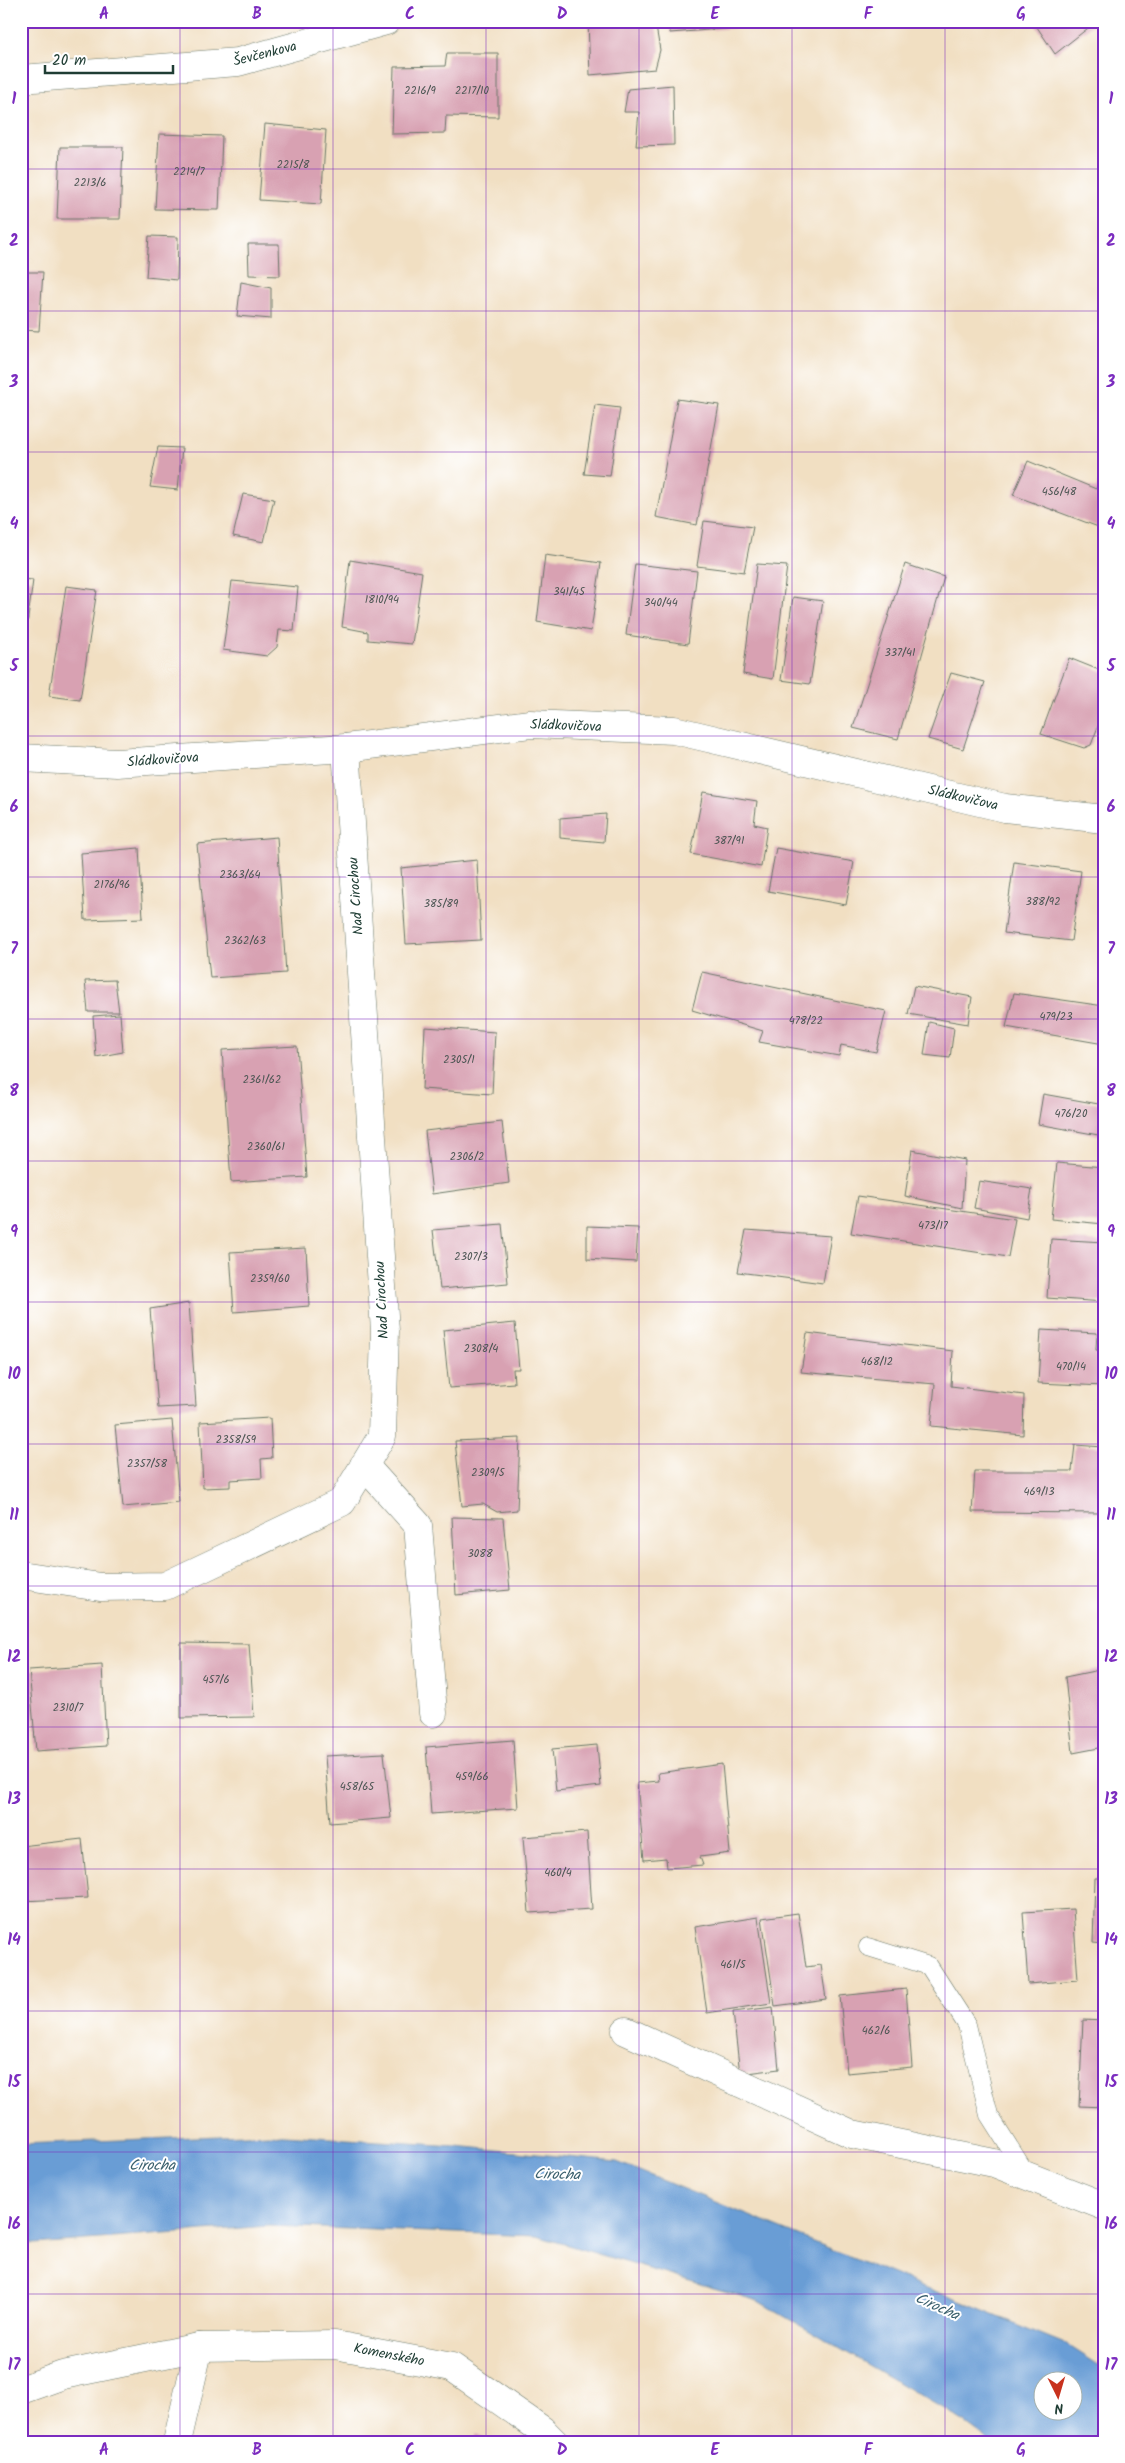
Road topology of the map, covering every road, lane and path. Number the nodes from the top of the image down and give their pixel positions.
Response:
1 (386, 21) edge
2 (21, 79) edge
3 (346, 748) junction
4 (21, 758) edge
5 (1104, 819) edge
6 (364, 1465) junction
7 (21, 1574) edge
8 (434, 1713) dead end
9 (868, 1947) dead end
10 (626, 2031) dead end
11 (1027, 2176) junction
12 (1104, 2206) edge
13 (199, 2347) junction
14 (21, 2390) edge
15 (177, 2442) edge
16 (554, 2442) edge

1 - 2 street, Ševčenkova
3 - 4 street, Sládkovičova
3 - 5 street, Sládkovičova
3 - 6 street, Nad Cirochou
6 - 7 street, Nad Cirochou
6 - 8 street
9 - 11 lane
10 - 11 street
11 - 12 street
13 - 14 street, Komenského
13 - 15 street
13 - 16 street, Komenského

